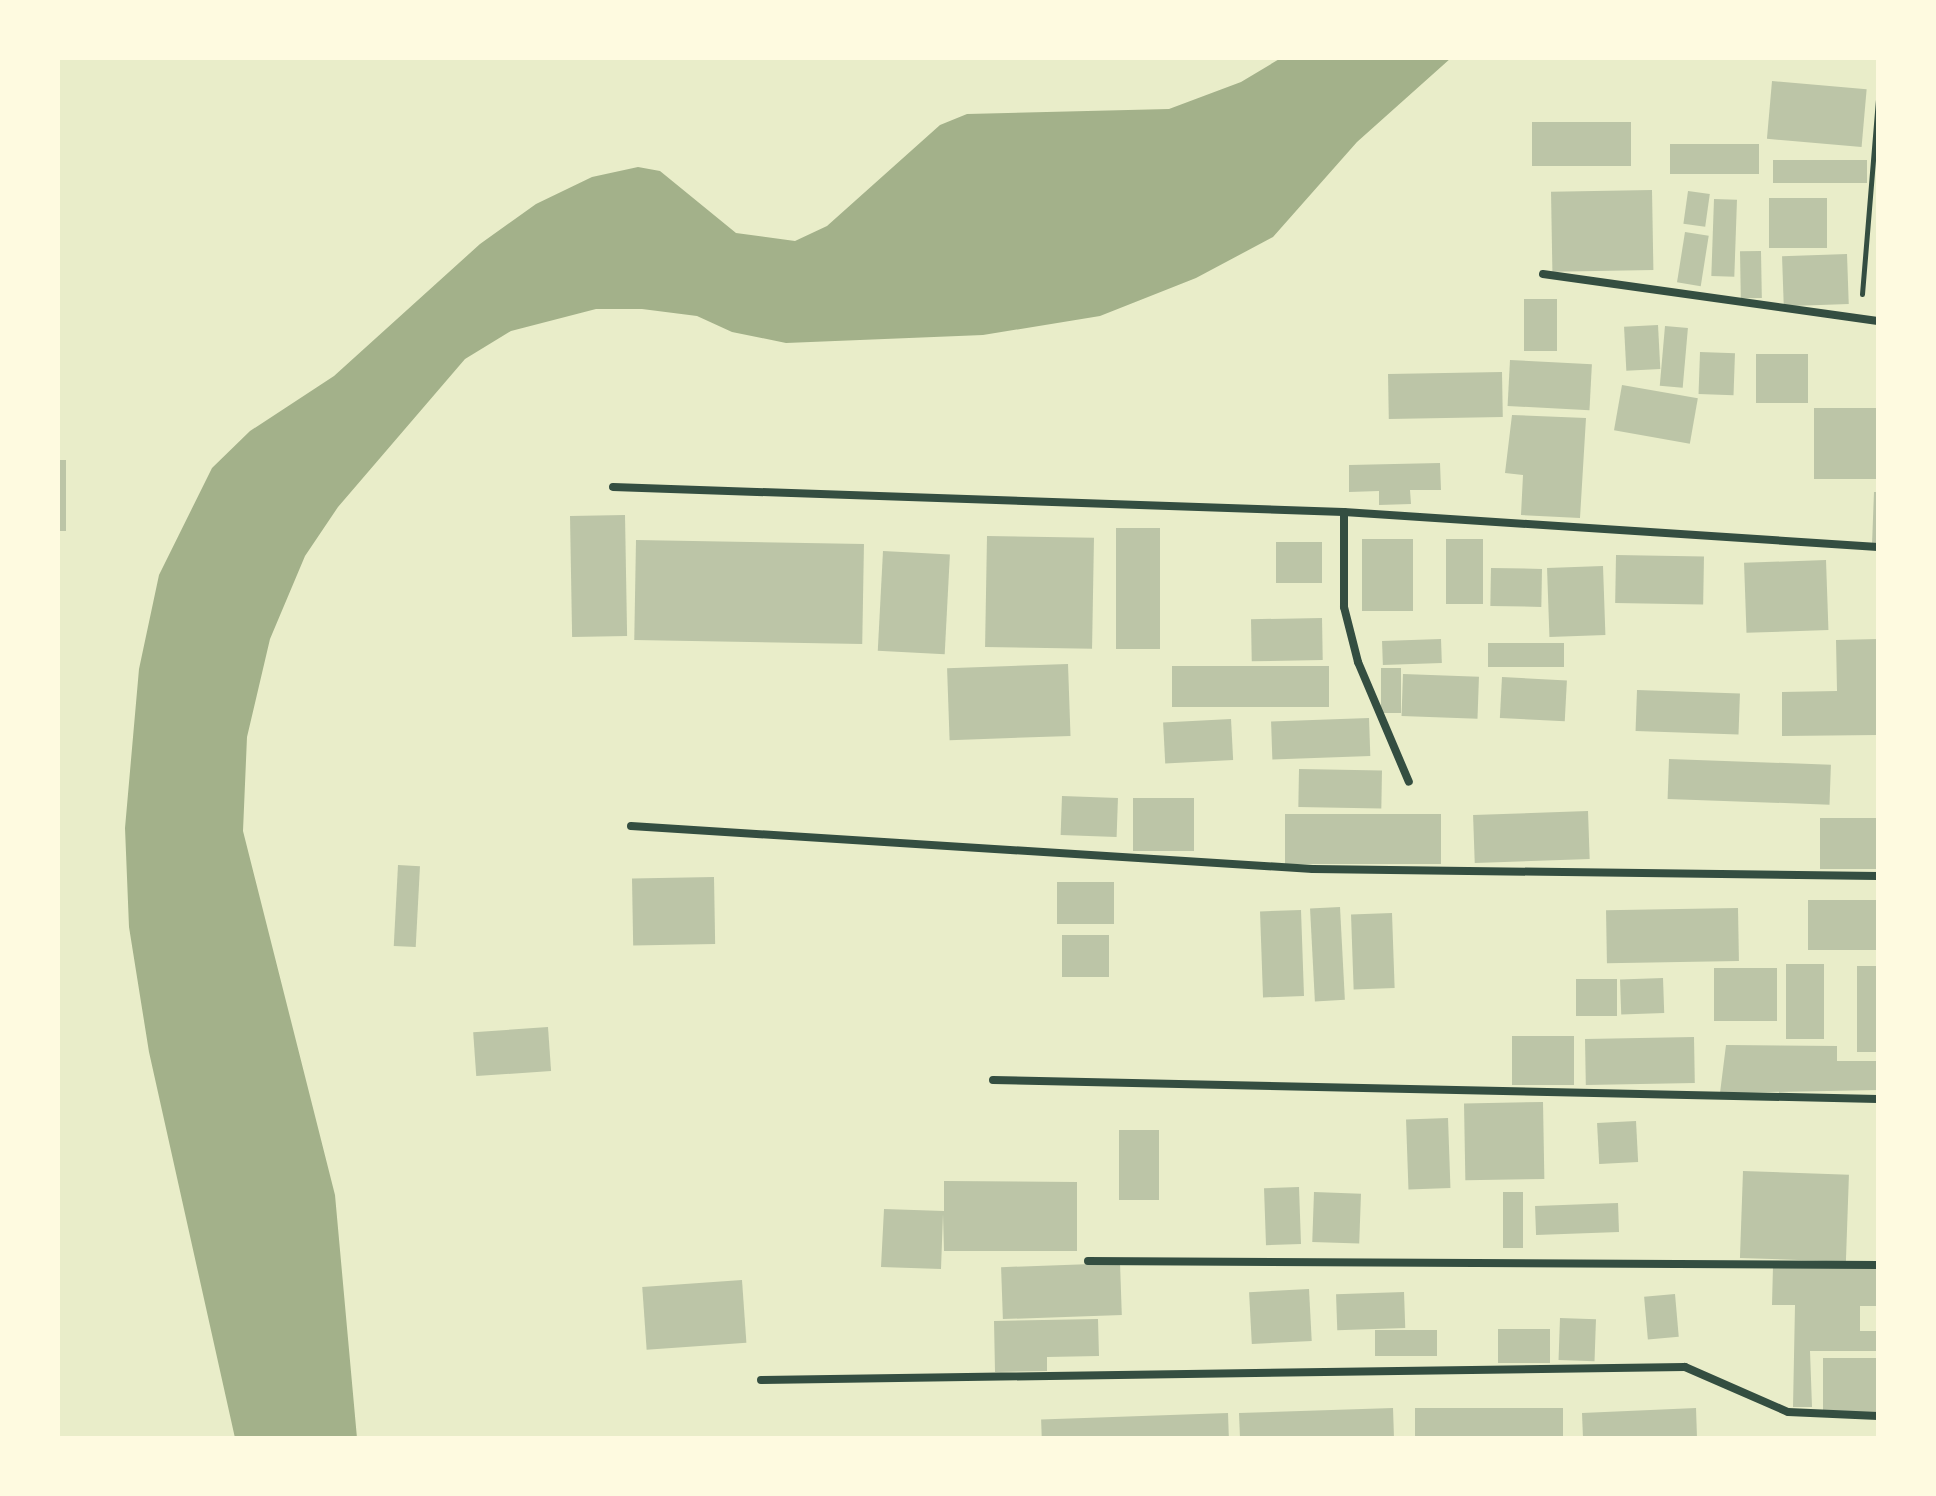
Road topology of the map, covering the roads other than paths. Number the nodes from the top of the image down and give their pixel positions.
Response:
1 (1543, 274) dead end
2 (1878, 321) edge
3 (613, 487) dead end
4 (1344, 512) junction
5 (1878, 547) edge
6 (1409, 782) dead end
7 (631, 826) dead end
8 (1878, 876) edge
9 (993, 1080) dead end
10 (1878, 1099) edge
11 (1088, 1261) dead end
12 (1878, 1265) edge
13 (761, 1380) dead end
14 (1878, 1416) edge

1 - 2 street
3 - 4 street
4 - 5 street
4 - 6 street
7 - 8 street
9 - 10 street
11 - 12 street
13 - 14 street

